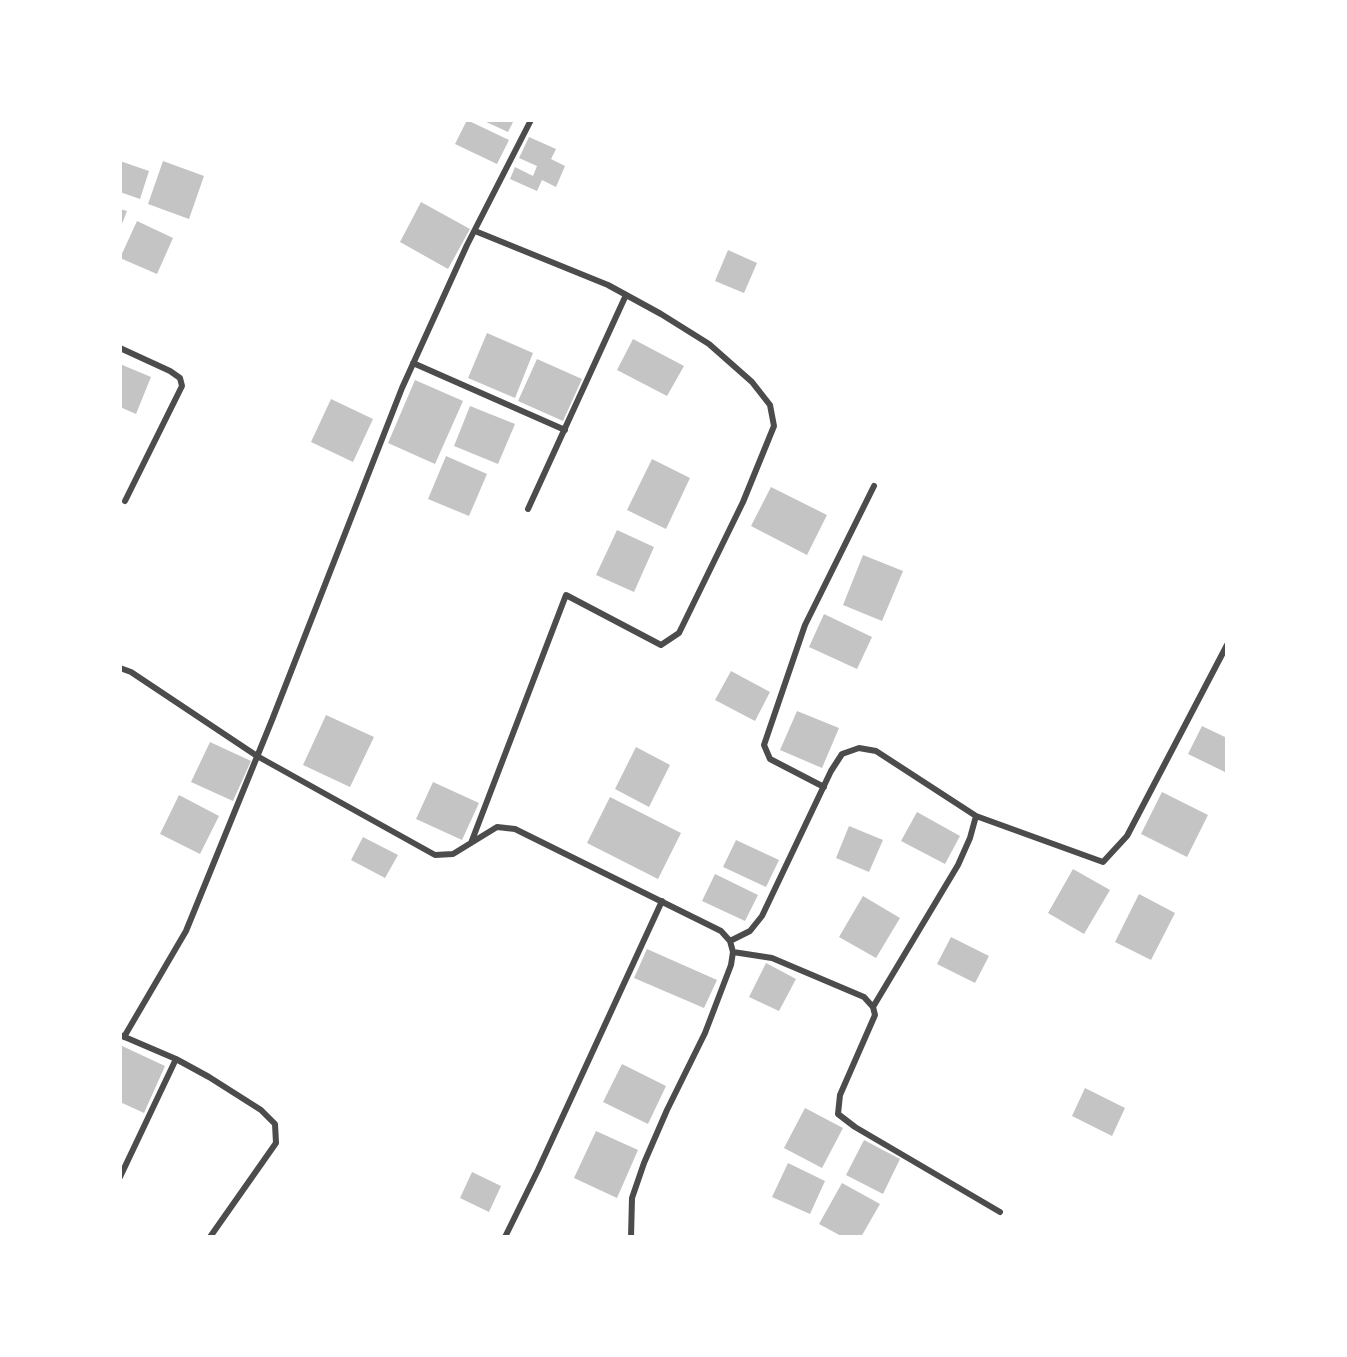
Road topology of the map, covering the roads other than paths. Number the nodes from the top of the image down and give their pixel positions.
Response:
1 (531, 120) edge
2 (475, 231) junction
3 (626, 295) junction
4 (120, 348) edge
5 (413, 363) junction
6 (565, 430) junction
7 (874, 486) dead end
8 (125, 501) dead end
9 (528, 508) dead end
10 (1227, 645) edge
11 (120, 668) edge
12 (257, 756) junction
13 (824, 787) junction
14 (976, 816) junction
15 (471, 843) junction
16 (663, 901) junction
17 (730, 941) junction
18 (733, 952) junction
19 (873, 1006) junction
20 (122, 1036) edge
21 (176, 1059) junction
22 (120, 1177) edge
23 (1000, 1212) dead end
24 (210, 1237) edge
25 (505, 1237) edge
26 (631, 1237) edge

1 - 2 street
2 - 3 street
2 - 5 street
3 - 6 street
3 - 15 street
4 - 8 street
5 - 6 street
5 - 12 street
6 - 9 street
7 - 13 street
10 - 14 street
11 - 12 street
12 - 15 street
12 - 20 street
13 - 14 street
13 - 17 street
14 - 19 street
15 - 16 street
16 - 17 street
16 - 25 street
17 - 18 street
18 - 19 street
18 - 26 street
19 - 23 street
20 - 21 street
21 - 22 street
21 - 24 street

